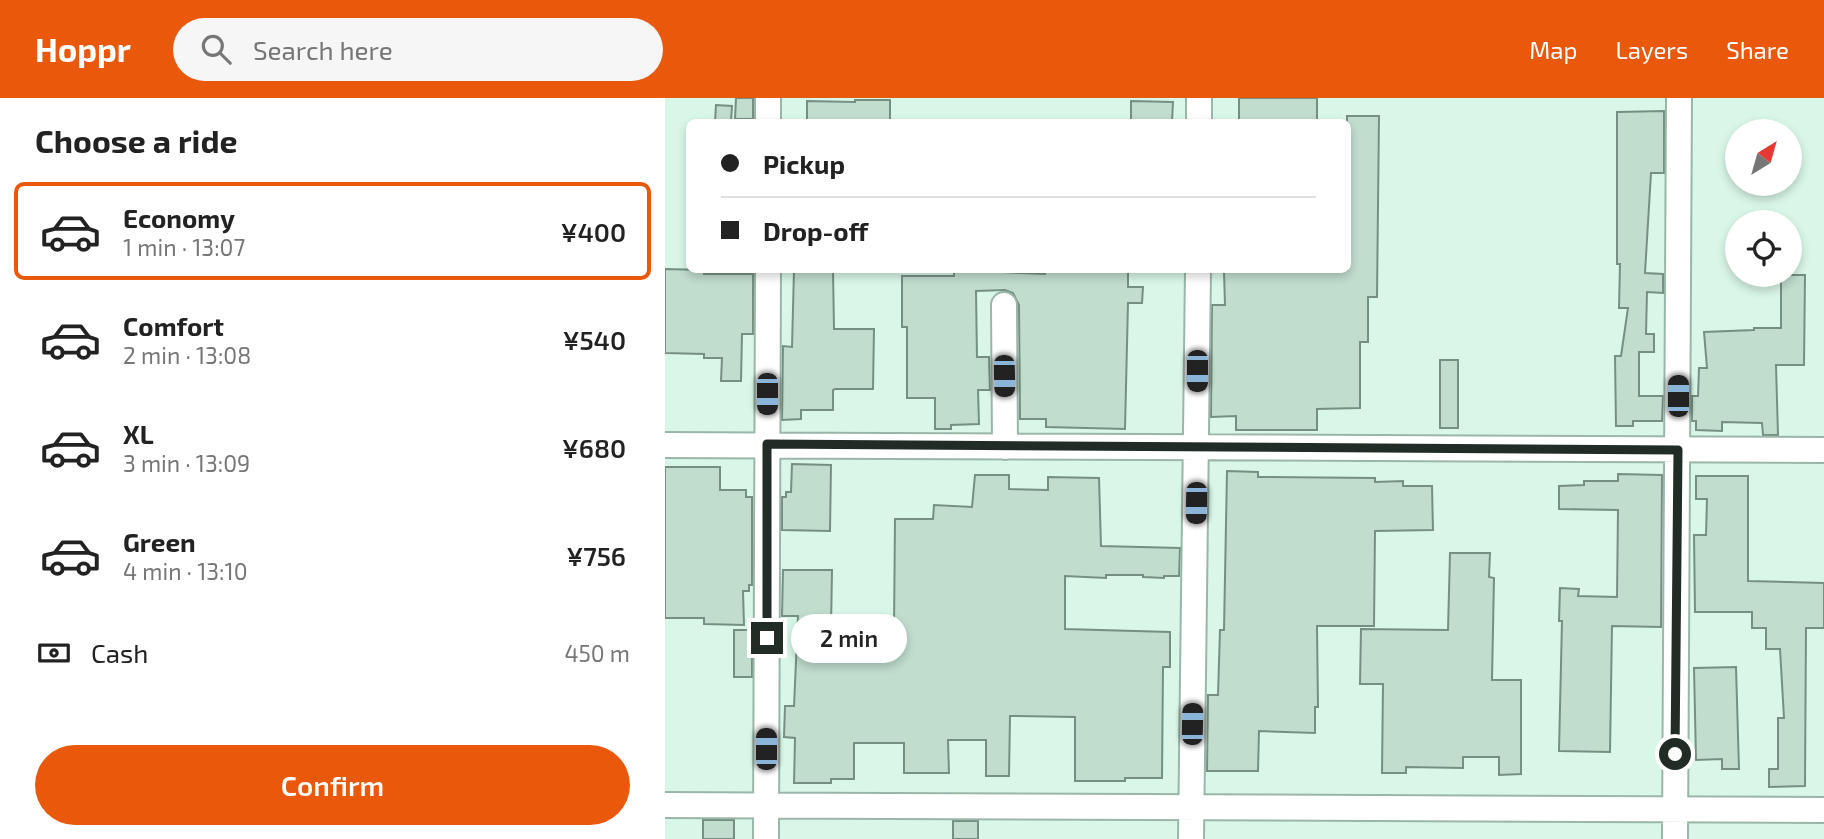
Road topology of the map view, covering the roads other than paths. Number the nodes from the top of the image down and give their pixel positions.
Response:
1 (768, 98) edge
2 (1199, 98) edge
3 (1679, 98) edge
4 (768, 119) edge
5 (1199, 119) edge
6 (768, 273) edge
7 (1198, 273) edge
8 (1004, 305) dead end
9 (665, 444) edge
10 (767, 444) junction
11 (1005, 447) junction
12 (1196, 448) junction
13 (1678, 450) junction
14 (1824, 450) edge
15 (766, 804) junction
16 (665, 805) edge
17 (1191, 807) junction
18 (1675, 809) junction
19 (1824, 810) edge
20 (766, 839) edge
21 (1191, 839) edge
22 (1675, 839) edge

1 - 4 street
2 - 5 street
3 - 13 street
6 - 10 street
7 - 12 street
8 - 11 street
9 - 10 street
10 - 11 street
10 - 15 street
11 - 12 street
12 - 13 street
12 - 17 street
13 - 14 street
13 - 18 street
15 - 16 street
15 - 17 street
15 - 20 street
17 - 18 street
17 - 21 street
18 - 19 street
18 - 22 street

